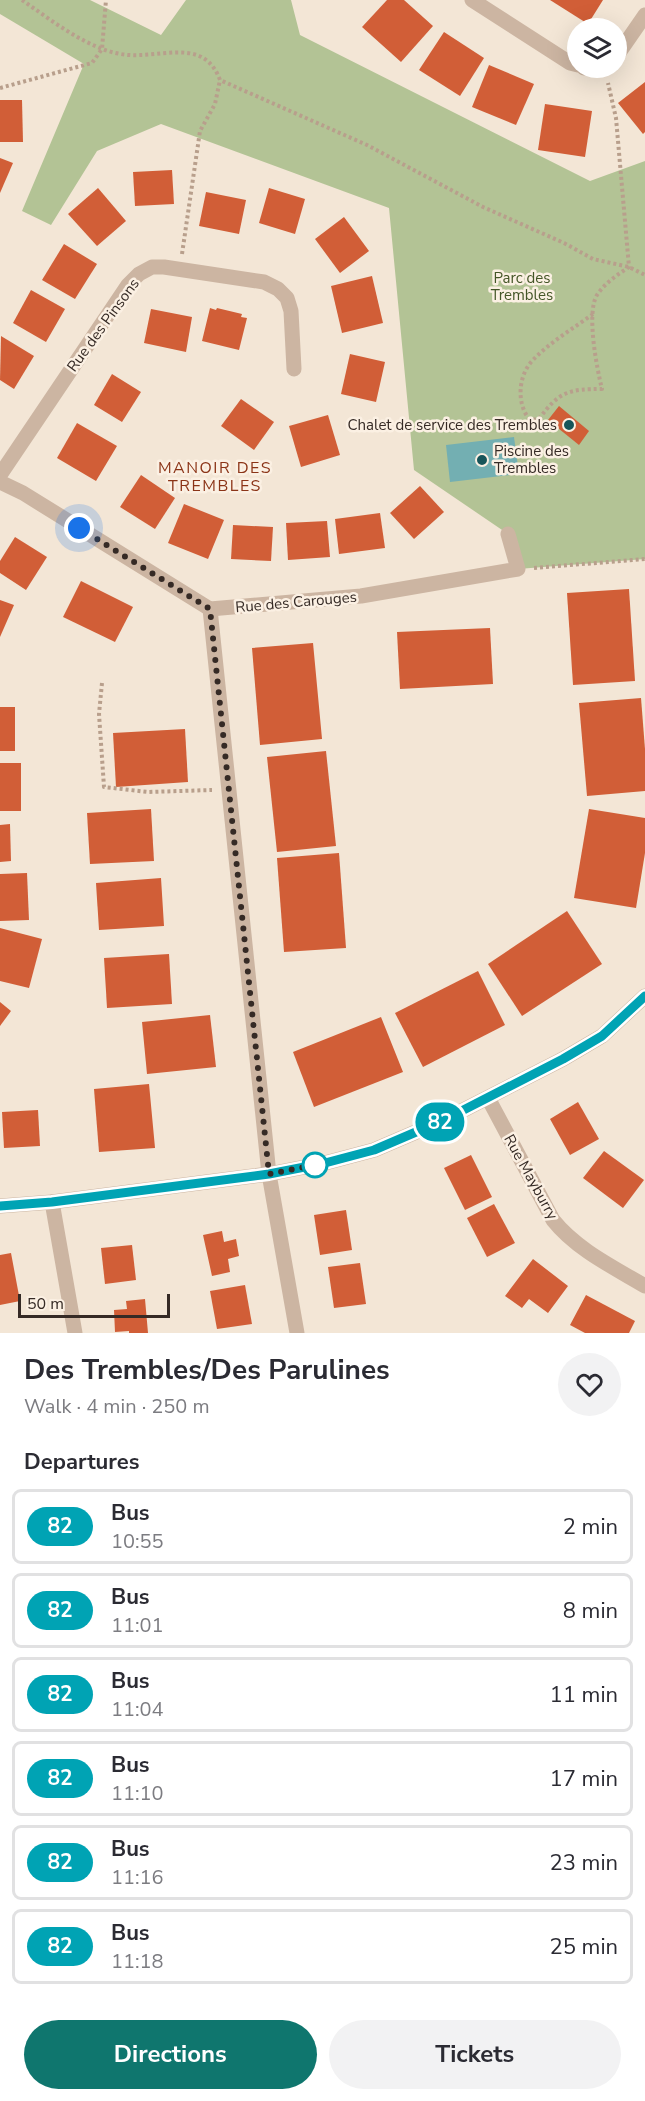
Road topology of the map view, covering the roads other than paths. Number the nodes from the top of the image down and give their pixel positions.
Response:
1 (472, 0) edge
2 (645, 15) edge
3 (627, 41) edge
4 (567, 61) edge
5 (294, 369) dead end
6 (0, 475) edge
7 (0, 482) edge
8 (508, 534) dead end
9 (210, 609) junction
10 (645, 996) edge
11 (488, 1098) junction
12 (269, 1174) junction
13 (52, 1202) junction
14 (0, 1206) edge
15 (645, 1286) edge
16 (75, 1333) edge
17 (297, 1333) edge

1 - 4 street
2 - 3 street
5 - 6 street, Rue des Pinsons
7 - 9 street
8 - 9 street, Rue des Carouges
9 - 12 street
10 - 11 street
11 - 12 street
11 - 15 street, Rue Mayburry
12 - 13 street
12 - 17 street
13 - 14 street
13 - 16 street

